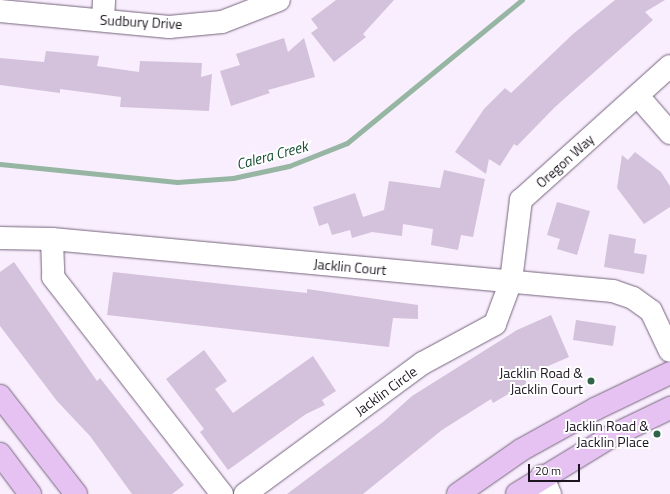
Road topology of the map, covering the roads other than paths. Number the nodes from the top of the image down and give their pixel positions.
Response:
1 (279, 0) edge
2 (0, 10) edge
3 (103, 10) edge
4 (670, 66) edge
5 (638, 96) junction
6 (670, 133) edge
7 (0, 238) edge
8 (52, 239) junction
9 (511, 281) junction
10 (670, 351) edge
11 (670, 373) edge
12 (0, 396) edge
13 (670, 408) edge
14 (0, 454) edge
15 (546, 485) edge
16 (30, 494) edge
17 (76, 494) edge
18 (222, 494) edge
19 (245, 494) edge
20 (458, 494) edge
21 (517, 494) edge

1 - 3 street, Sudbury Drive
2 - 3 street, Sudbury Drive
4 - 5 street, Oregon Way
5 - 6 street
5 - 9 street, Oregon Way
7 - 8 street, Jacklin Court
8 - 9 street, Jacklin Court
8 - 18 street
9 - 10 street, Jacklin Court
9 - 19 street, Jacklin Circle
11 - 20 main road
12 - 17 main road
13 - 15 main road
14 - 16 main road
15 - 21 main road

